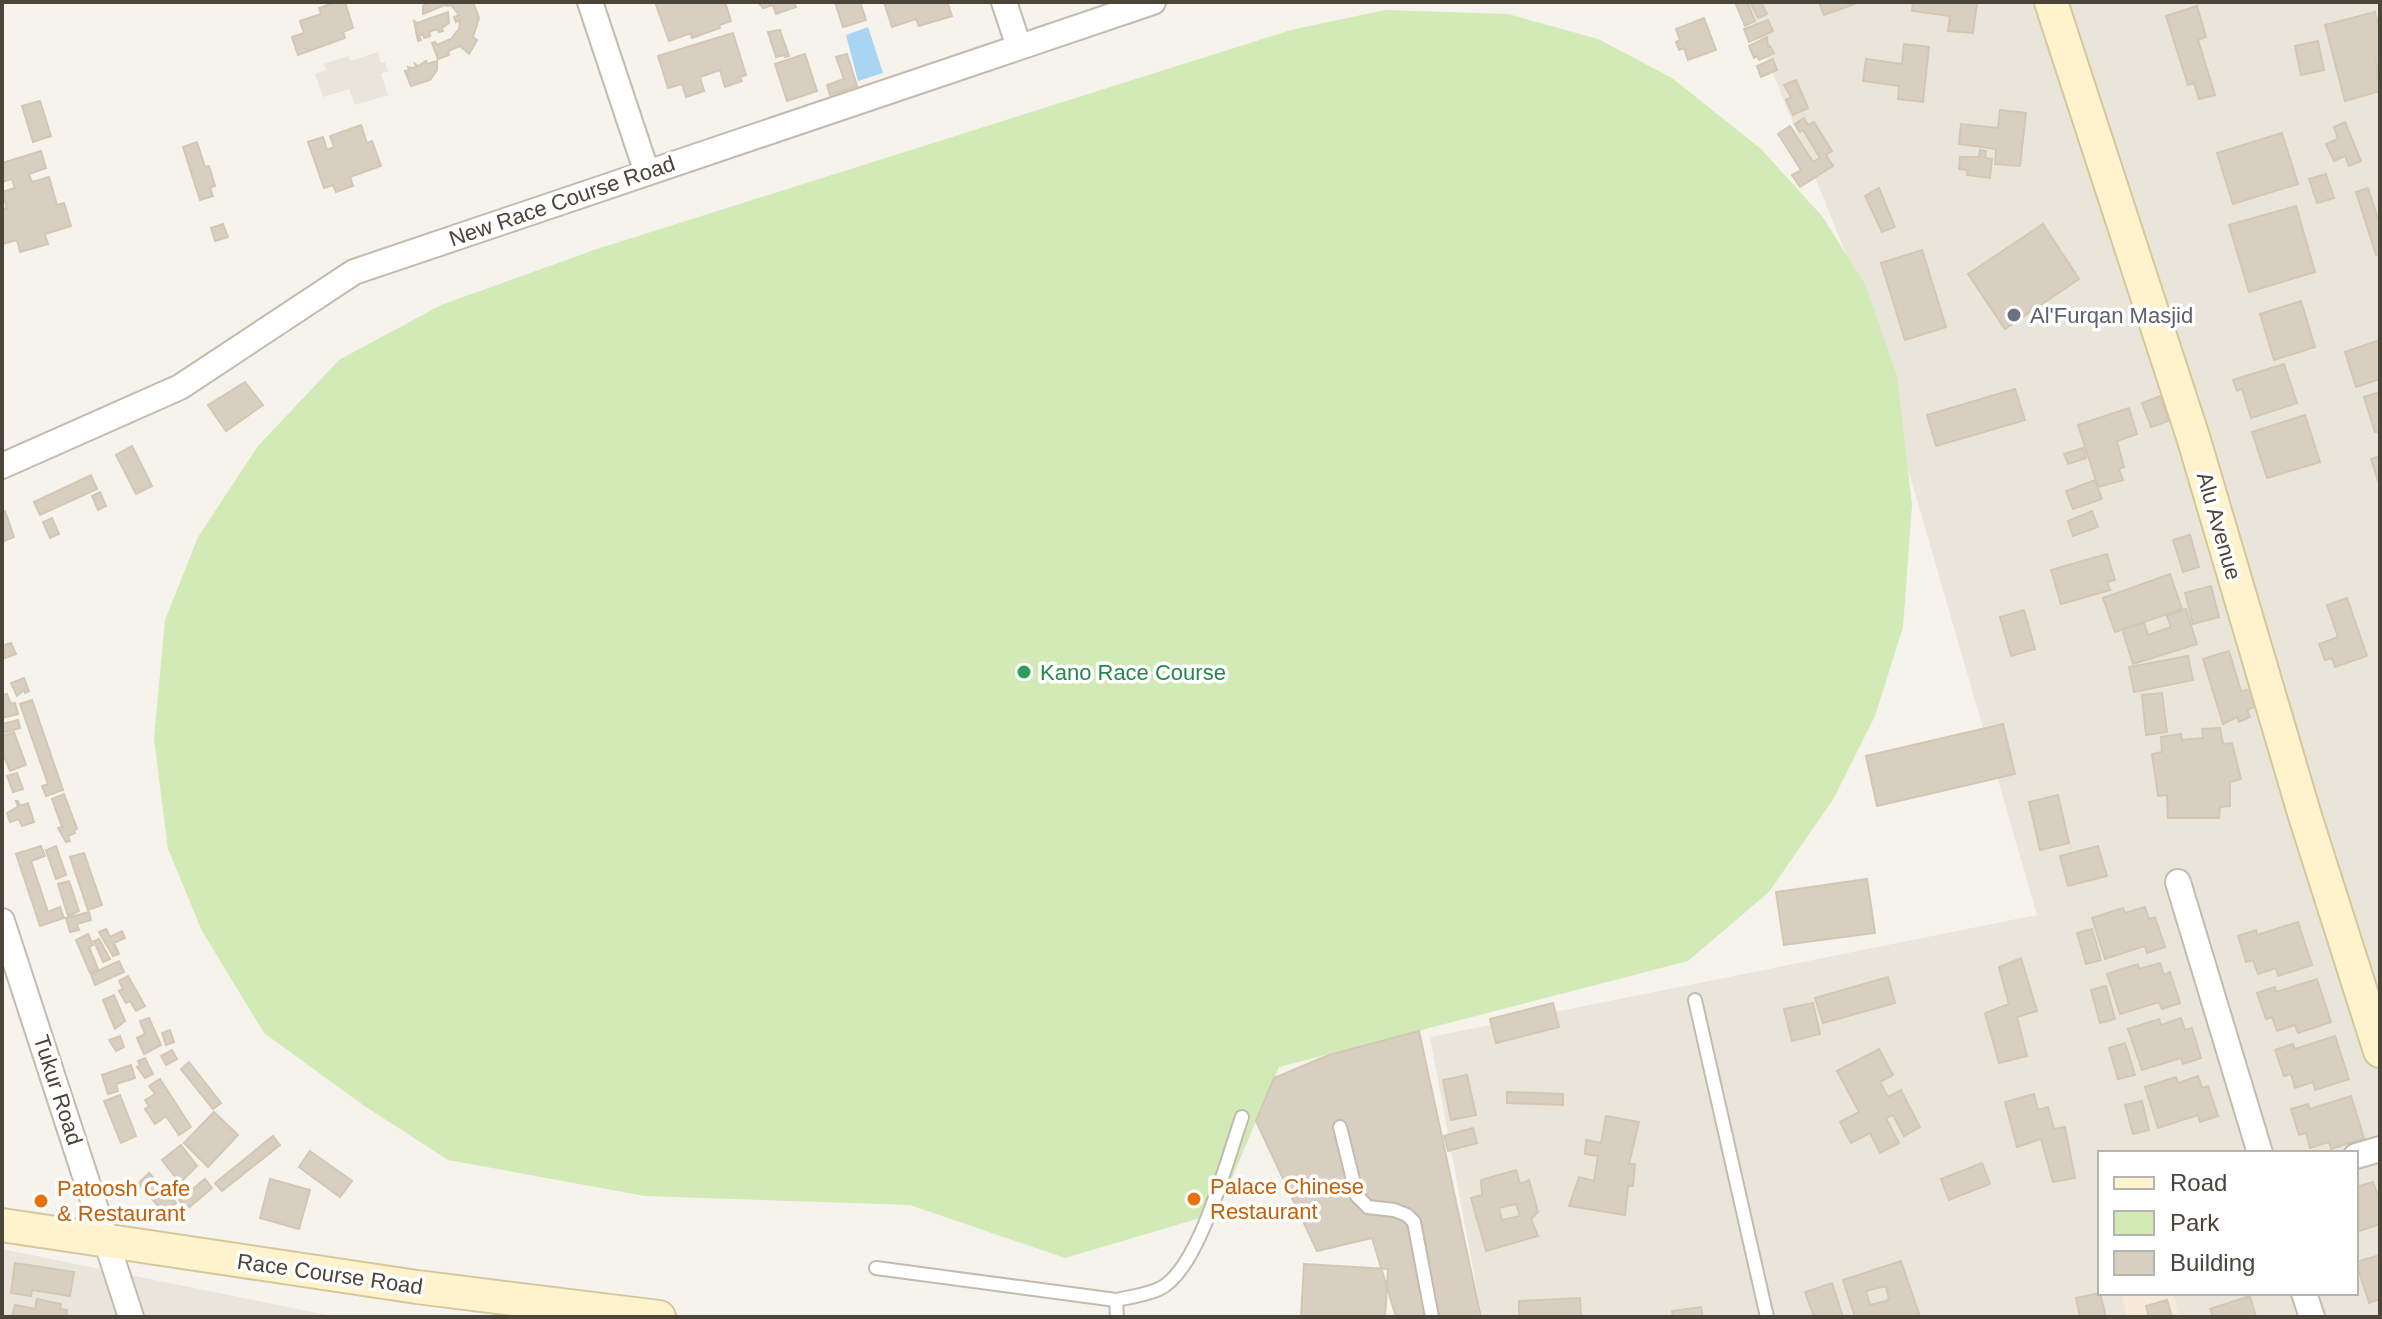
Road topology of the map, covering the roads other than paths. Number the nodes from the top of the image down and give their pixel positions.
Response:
1 (590, 2) edge
2 (1004, 2) edge
3 (1153, 2) edge
4 (2051, 2) edge
5 (1019, 47) junction
6 (647, 173) junction
7 (2, 466) edge
8 (2178, 882) dead end
9 (2, 921) edge
10 (1695, 1000) dead end
11 (2380, 1051) edge
12 (1242, 1117) dead end
13 (1340, 1127) dead end
14 (2380, 1149) edge
15 (2259, 1151) edge
16 (2358, 1155) edge
17 (2, 1225) edge
18 (2, 1244) edge
19 (110, 1249) junction
20 (876, 1268) dead end
21 (2305, 1295) edge
22 (1116, 1300) junction
23 (131, 1317) edge
24 (479, 1317) edge
25 (659, 1317) edge
26 (1117, 1317) edge
27 (1432, 1317) edge
28 (1767, 1317) edge
29 (2312, 1317) edge

1 - 6 street
2 - 5 street
3 - 5 street, New Race Course Road
4 - 11 street, Alu Avenue
5 - 6 street, New Race Course Road
6 - 7 street, New Race Course Road
8 - 15 street
9 - 19 street, Tukur Road
10 - 28 lane
12 - 22 lane
13 - 27 lane
14 - 16 street
17 - 19 street, Race Course Road
18 - 19 street, Race Course Road
19 - 23 street, Tukur Road
19 - 24 street, Race Course Road
19 - 25 street, Race Course Road
20 - 22 lane
21 - 29 street
22 - 26 lane

